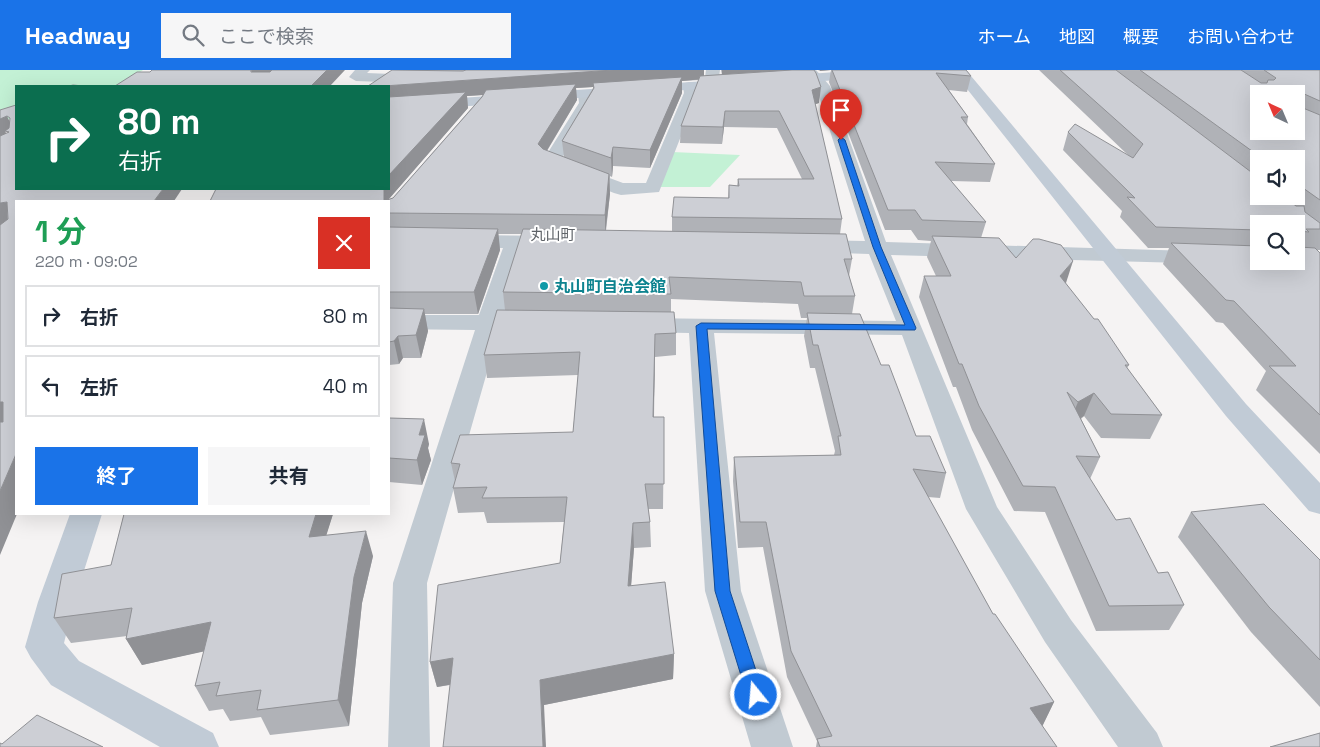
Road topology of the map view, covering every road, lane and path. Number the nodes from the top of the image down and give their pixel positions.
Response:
1 (363, 70) edge
2 (490, 70) edge
3 (712, 70) edge
4 (920, 70) edge
5 (958, 70) edge
6 (813, 74) edge
7 (465, 81) junction
8 (771, 81) edge
9 (499, 82) edge
10 (752, 82) edge
11 (716, 84) junction
12 (690, 86) junction
13 (585, 94) junction
14 (390, 108) edge
15 (390, 240) edge
16 (516, 241) junction
17 (575, 242) edge
18 (789, 246) edge
19 (877, 247) junction
20 (1107, 254) junction
21 (1250, 259) edge
22 (390, 322) edge
23 (489, 322) junction
24 (556, 324) edge
25 (614, 324) edge
26 (701, 326) junction
27 (911, 328) junction
28 (1320, 503) edge
29 (86, 515) edge
30 (198, 747) edge
31 (409, 747) edge
32 (772, 747) edge
33 (1142, 747) edge

1 - 7 street
2 - 7 street
3 - 11 street
4 - 6 street
5 - 20 street
6 - 8 street
6 - 19 street
7 - 9 street
10 - 11 street
11 - 12 street
12 - 13 street
12 - 13 street
13 - 14 street
15 - 16 street
16 - 17 street
16 - 23 street
18 - 19 street
19 - 20 street
19 - 27 street
20 - 21 street
20 - 28 street
22 - 23 street
23 - 24 street
23 - 31 street
25 - 26 street
26 - 27 street
26 - 32 street
27 - 33 street
29 - 30 street

